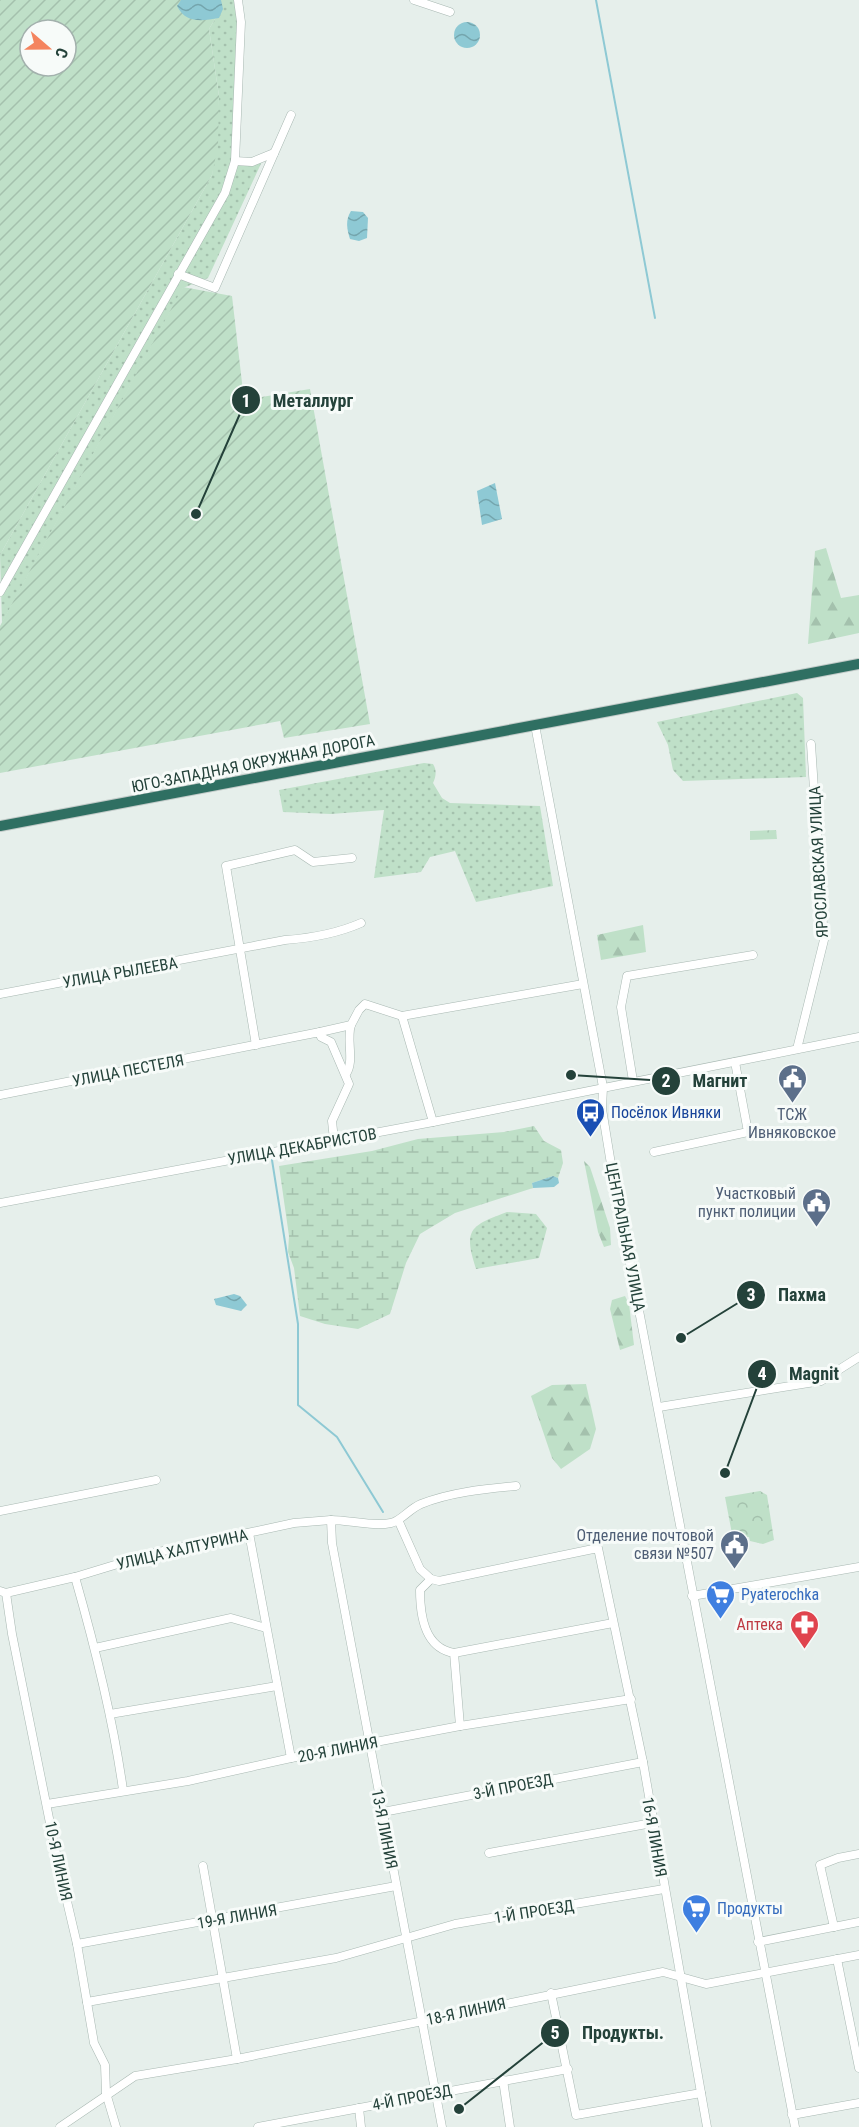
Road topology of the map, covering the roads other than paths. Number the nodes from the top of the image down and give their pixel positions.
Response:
1 (238, 0) edge
2 (414, 0) edge
3 (450, 12) dead end
4 (291, 115) dead end
5 (274, 153) junction
6 (235, 161) junction
7 (178, 274) junction
8 (0, 592) edge
9 (859, 664) edge
10 (535, 725) junction
11 (811, 744) dead end
12 (0, 826) edge
13 (352, 858) dead end
14 (361, 923) dead end
15 (239, 949) junction
16 (753, 955) dead end
17 (583, 984) junction
18 (0, 994) edge
19 (402, 1016) junction
20 (351, 1025) junction
21 (320, 1032) junction
22 (859, 1037) edge
23 (256, 1045) junction
24 (797, 1050) junction
25 (735, 1062) junction
26 (346, 1074) junction
27 (633, 1081) junction
28 (603, 1087) junction
29 (0, 1095) edge
30 (433, 1122) junction
31 (334, 1140) junction
32 (654, 1152) dead end
33 (0, 1203) edge
34 (859, 1357) edge
35 (659, 1407) junction
36 (156, 1480) dead end
37 (516, 1486) dead end
38 (0, 1511) edge
39 (331, 1520) junction
40 (399, 1522) junction
41 (249, 1533) junction
42 (859, 1567) edge
43 (75, 1577) junction
44 (430, 1579) junction
45 (3, 1592) edge
46 (692, 1596) junction
47 (613, 1623) junction
48 (266, 1629) junction
49 (95, 1648) junction
50 (454, 1653) junction
51 (277, 1686) junction
52 (631, 1699) junction
53 (110, 1714) junction
54 (460, 1726) junction
55 (369, 1743) junction
56 (291, 1758) junction
57 (643, 1762) junction
58 (123, 1790) junction
59 (47, 1804) junction
60 (383, 1812) junction
61 (652, 1823) junction
62 (489, 1853) dead end
63 (859, 1854) edge
64 (203, 1866) dead end
65 (396, 1886) junction
66 (664, 1889) junction
67 (214, 1920) junction
68 (859, 1922) edge
69 (834, 1927) junction
70 (405, 1939) junction
71 (758, 1942) junction
72 (78, 1944) junction
73 (859, 1955) edge
74 (837, 1959) junction
75 (764, 1973) junction
76 (679, 1975) junction
77 (224, 1977) junction
78 (551, 1993) junction
79 (87, 2002) junction
80 (421, 2020) junction
81 (856, 2034) edge
82 (237, 2059) junction
83 (859, 2068) edge
84 (568, 2069) junction
85 (503, 2080) junction
86 (106, 2093) junction
87 (436, 2093) junction
88 (701, 2093) junction
89 (859, 2103) edge
90 (359, 2108) junction
91 (792, 2115) junction
92 (60, 2127) edge
93 (116, 2127) edge
94 (258, 2127) edge
95 (362, 2127) edge
96 (442, 2127) edge
97 (510, 2127) edge
98 (707, 2127) edge
99 (795, 2127) edge

1 - 6 street
2 - 3 street
4 - 5 street
5 - 6 street
5 - 7 street
6 - 7 street
7 - 8 street
9 - 10 highway
10 - 12 highway, ЮГО-ЗАПАДНАЯ ОКРУЖНАЯ ДОРОГА
10 - 17 street, ЦЕНТРАЛЬНАЯ УЛИЦА
11 - 24 street, ЯРОСЛАВСКАЯ УЛИЦА
13 - 15 street
14 - 15 street, УЛИЦА РЫЛЕЕВА
15 - 18 street, УЛИЦА РЫЛЕЕВА
15 - 23 street
16 - 27 street
17 - 19 street
17 - 28 street, ЦЕНТРАЛЬНАЯ УЛИЦА
19 - 20 street
19 - 30 street
20 - 21 street, УЛИЦА ПЕСТЕЛЯ
20 - 26 street
21 - 23 street, УЛИЦА ПЕСТЕЛЯ
21 - 26 street
22 - 24 street, УЛИЦА ДЕКАБРИСТОВ
23 - 29 street, УЛИЦА ПЕСТЕЛЯ
24 - 25 street, УЛИЦА ДЕКАБРИСТОВ
25 - 27 street, УЛИЦА ДЕКАБРИСТОВ
25 - 32 street
26 - 31 street
27 - 28 street, УЛИЦА ДЕКАБРИСТОВ
28 - 30 street, УЛИЦА ДЕКАБРИСТОВ
28 - 35 street, ЦЕНТРАЛЬНАЯ УЛИЦА
30 - 31 street, УЛИЦА ДЕКАБРИСТОВ
31 - 33 street, УЛИЦА ДЕКАБРИСТОВ
34 - 35 street
35 - 46 street, ЦЕНТРАЛЬНАЯ УЛИЦА
36 - 38 street
37 - 40 street
39 - 40 street, УЛИЦА ХАЛТУРИНА
39 - 41 street, УЛИЦА ХАЛТУРИНА
39 - 55 street, 13-Я ЛИНИЯ
40 - 44 street
41 - 43 street, УЛИЦА ХАЛТУРИНА
41 - 48 street
42 - 46 street
43 - 45 street, УЛИЦА ХАЛТУРИНА
43 - 49 street
44 - 47 street, 16-Я ЛИНИЯ
44 - 50 street
45 - 59 street, 10-Я ЛИНИЯ
46 - 71 street, ЦЕНТРАЛЬНАЯ УЛИЦА
47 - 50 street
47 - 52 street, 16-Я ЛИНИЯ
48 - 49 street
48 - 51 street
49 - 53 street
50 - 54 street
51 - 53 street
51 - 56 street
52 - 54 street, 20-Я ЛИНИЯ
52 - 57 street, 16-Я ЛИНИЯ
53 - 58 street
54 - 55 street, 20-Я ЛИНИЯ
55 - 56 street, 20-Я ЛИНИЯ
55 - 60 street, 13-Я ЛИНИЯ
56 - 58 street, 20-Я ЛИНИЯ
57 - 60 street, 3-Й ПРОЕЗД
57 - 61 street, 16-Я ЛИНИЯ
58 - 59 street, 20-Я ЛИНИЯ
59 - 72 street, 10-Я ЛИНИЯ
60 - 65 street, 13-Я ЛИНИЯ
61 - 62 street
61 - 66 street, 16-Я ЛИНИЯ
63 - 69 street
64 - 67 street
65 - 67 street, 19-Я ЛИНИЯ
65 - 70 street, 13-Я ЛИНИЯ
66 - 70 street, 1-Й ПРОЕЗД
66 - 76 street, 16-Я ЛИНИЯ
67 - 72 street, 19-Я ЛИНИЯ
67 - 77 street
68 - 69 street
69 - 71 street
70 - 77 street, 1-Й ПРОЕЗД
70 - 80 street, 13-Я ЛИНИЯ
71 - 75 street
72 - 79 street, 10-Я ЛИНИЯ
73 - 74 street, 18-Я ЛИНИЯ
74 - 75 street, 18-Я ЛИНИЯ
74 - 81 street
75 - 76 street, 18-Я ЛИНИЯ
75 - 91 street
76 - 78 street, 18-Я ЛИНИЯ
76 - 88 street, 16-Я ЛИНИЯ
77 - 79 street, 1-Й ПРОЕЗД
77 - 82 street
78 - 80 street, 18-Я ЛИНИЯ
78 - 84 street
79 - 86 street, 10-Я ЛИНИЯ
80 - 82 street, 18-Я ЛИНИЯ
80 - 87 street, 13-Я ЛИНИЯ
81 - 83 street
82 - 86 street, 18-Я ЛИНИЯ
84 - 85 street, 4-Й ПРОЕЗД
84 - 88 street
85 - 87 street, 4-Й ПРОЕЗД
85 - 97 street
86 - 92 street, 18-Я ЛИНИЯ
86 - 93 street, 10-Я ЛИНИЯ
87 - 90 street, 4-Й ПРОЕЗД
87 - 96 street, 13-Я ЛИНИЯ
88 - 98 street, 16-Я ЛИНИЯ
89 - 91 street
90 - 94 street, 4-Й ПРОЕЗД
90 - 95 street
91 - 99 street

